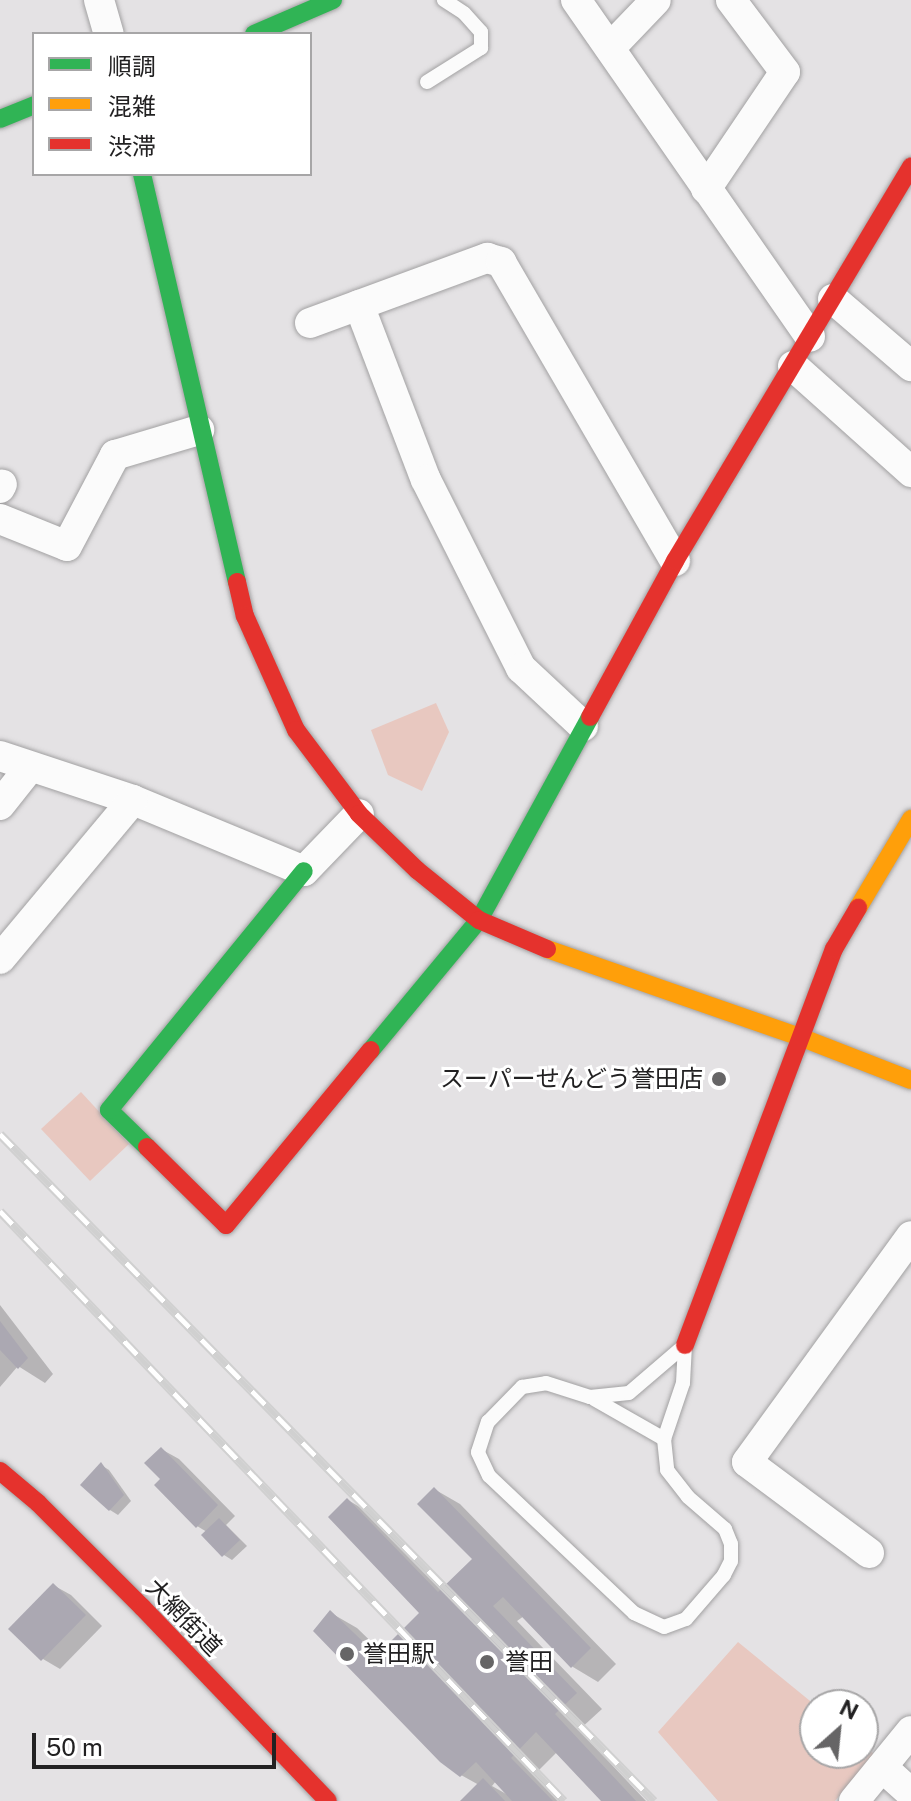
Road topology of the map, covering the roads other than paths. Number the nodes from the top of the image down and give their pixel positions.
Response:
1 (99, 0) edge
2 (333, 0) edge
3 (444, 0) edge
4 (576, 0) edge
5 (656, 0) edge
6 (731, 0) edge
7 (108, 32) edge
8 (259, 32) edge
9 (610, 48) junction
10 (427, 82) dead end
11 (32, 106) edge
12 (0, 119) edge
13 (911, 166) edge
14 (142, 176) edge
15 (706, 189) junction
16 (833, 299) junction
17 (359, 305) junction
18 (310, 323) dead end
19 (810, 337) junction
20 (793, 366) junction
21 (911, 366) edge
22 (199, 430) junction
23 (911, 472) edge
24 (0, 519) edge
25 (675, 561) junction
26 (583, 726) junction
27 (0, 756) edge
28 (30, 767) junction
29 (133, 800) junction
30 (0, 805) edge
31 (359, 814) junction
32 (911, 819) edge
33 (304, 871) junction
34 (479, 920) junction
35 (0, 959) edge
36 (800, 1037) junction
37 (911, 1080) edge
38 (911, 1236) edge
39 (685, 1345) junction
40 (590, 1397) junction
41 (664, 1439) junction
42 (0, 1471) edge
43 (869, 1553) dead end
44 (911, 1731) edge
45 (882, 1767) junction
46 (911, 1793) edge
47 (316, 1797) edge
48 (854, 1801) edge

1 - 7 street
2 - 8 street
3 - 10 lane
4 - 9 street
5 - 9 street
6 - 15 street
9 - 15 street
11 - 12 street
13 - 16 street
14 - 22 street
15 - 19 street
16 - 19 street
16 - 21 street
17 - 18 street
17 - 25 street
17 - 26 street
19 - 20 street
20 - 23 street
20 - 25 street
22 - 24 street
22 - 31 street
25 - 26 street
26 - 34 street
27 - 28 street
28 - 29 street
28 - 30 street
29 - 33 street
29 - 35 street
31 - 33 street
31 - 34 street
32 - 36 street
33 - 34 street
34 - 36 street
36 - 37 street
36 - 39 street
38 - 43 street
39 - 40 lane
39 - 41 lane
40 - 41 lane
40 - 41 lane
42 - 47 street, 大網街道
44 - 45 street
45 - 46 street
45 - 48 street

